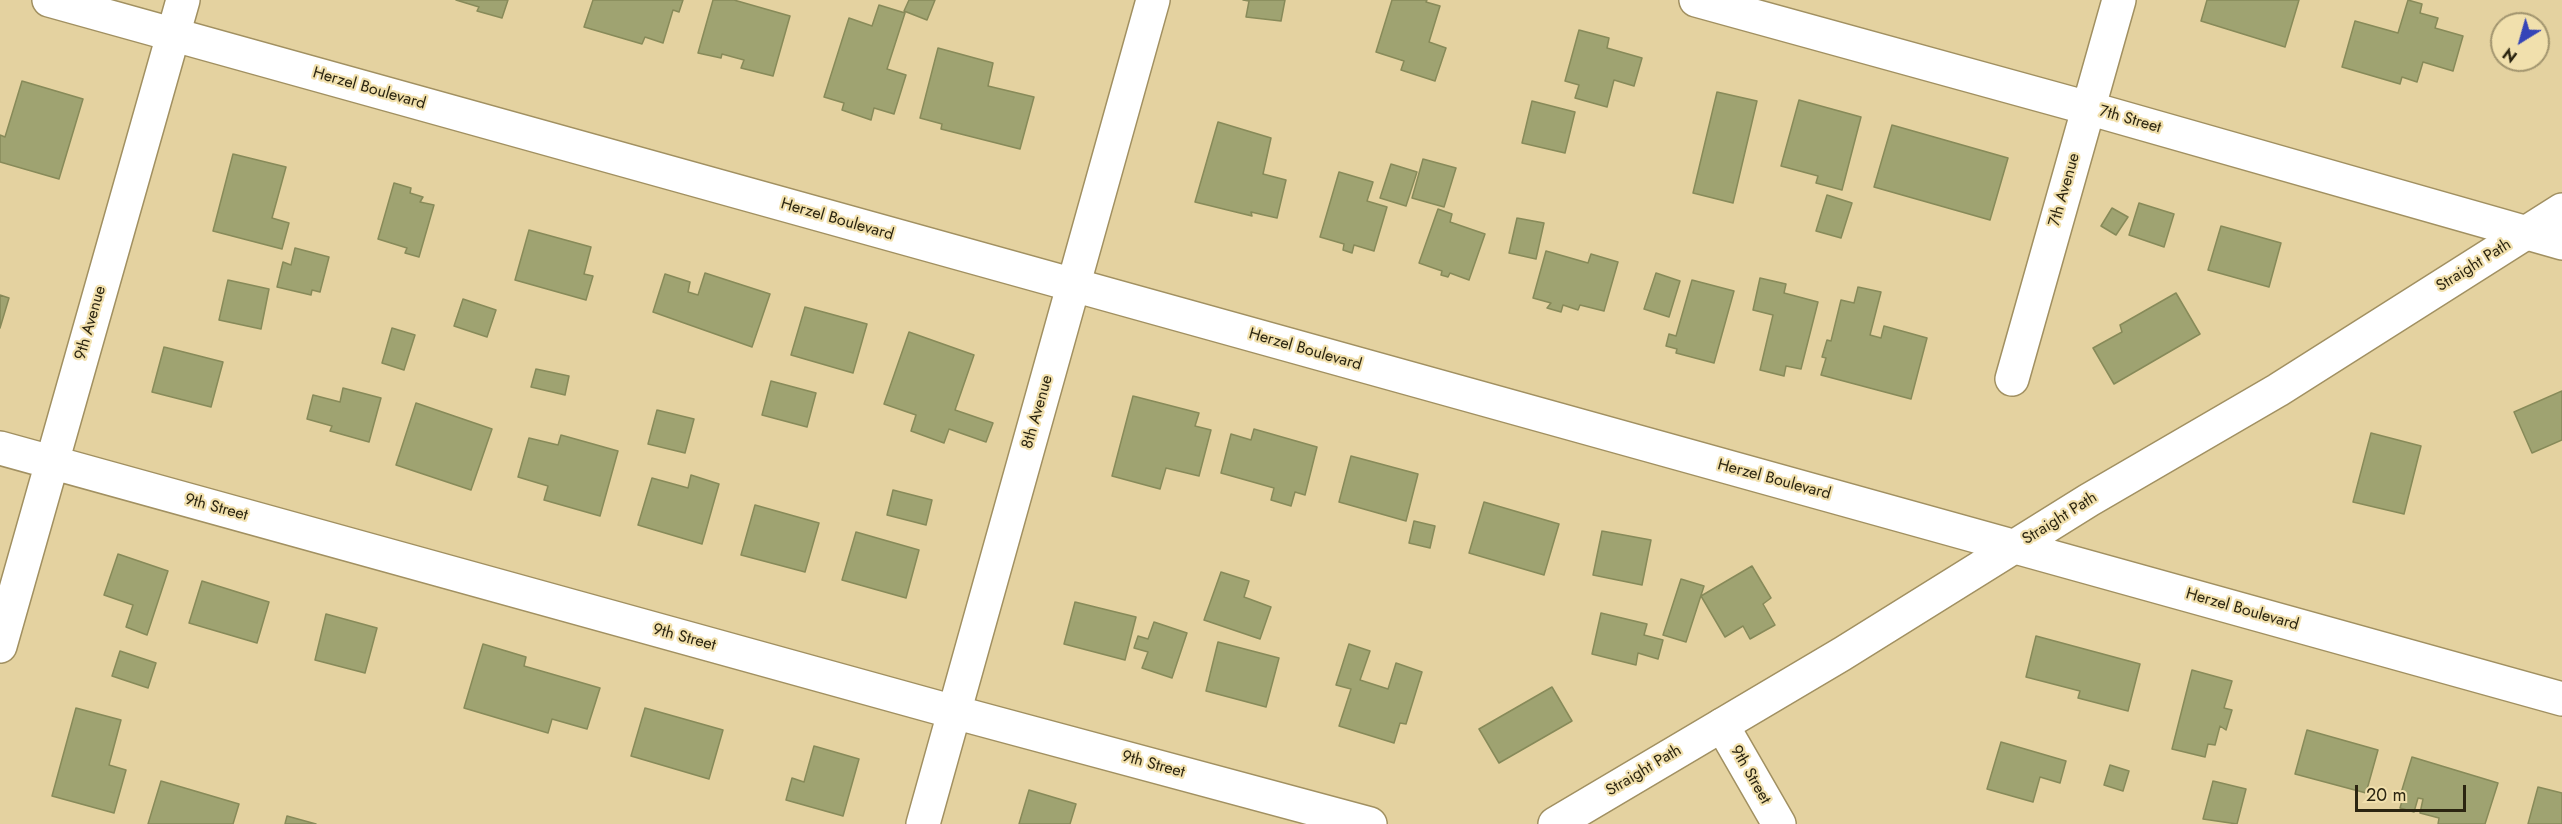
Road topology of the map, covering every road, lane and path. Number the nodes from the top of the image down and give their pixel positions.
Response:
1 (49, 0) edge
2 (183, 0) edge
3 (1153, 0) edge
4 (1696, 0) edge
5 (2119, 0) edge
6 (173, 34) junction
7 (2088, 108) junction
8 (2562, 210) edge
9 (2524, 234) junction
10 (2562, 243) edge
11 (1073, 286) junction
12 (2012, 379) dead end
13 (0, 448) edge
14 (51, 462) junction
15 (2014, 547) junction
16 (0, 646) edge
17 (2562, 699) edge
18 (954, 712) junction
19 (1722, 725) junction
20 (922, 824) edge
21 (1370, 824) edge
22 (1555, 824) edge
23 (1779, 824) edge

1 - 6 street, Herzel Boulevard
2 - 6 street, 9th Avenue
3 - 11 street, 8th Avenue
4 - 7 street, 7th Street
5 - 7 street, 7th Avenue
6 - 11 street, Herzel Boulevard
6 - 14 street, 9th Avenue
7 - 9 street, 7th Street
7 - 12 street, 7th Avenue
8 - 9 street, Straight Path
9 - 10 street, 7th Street
9 - 15 street, Straight Path
11 - 15 street, Herzel Boulevard
11 - 18 street, 8th Avenue
13 - 14 street, 9th Street
14 - 16 street, 9th Avenue
14 - 18 street, 9th Street
15 - 17 street, Herzel Boulevard
15 - 19 street, Straight Path
18 - 20 street, 8th Avenue
18 - 21 street, 9th Street
19 - 22 street, Straight Path
19 - 23 street, 9th Street

